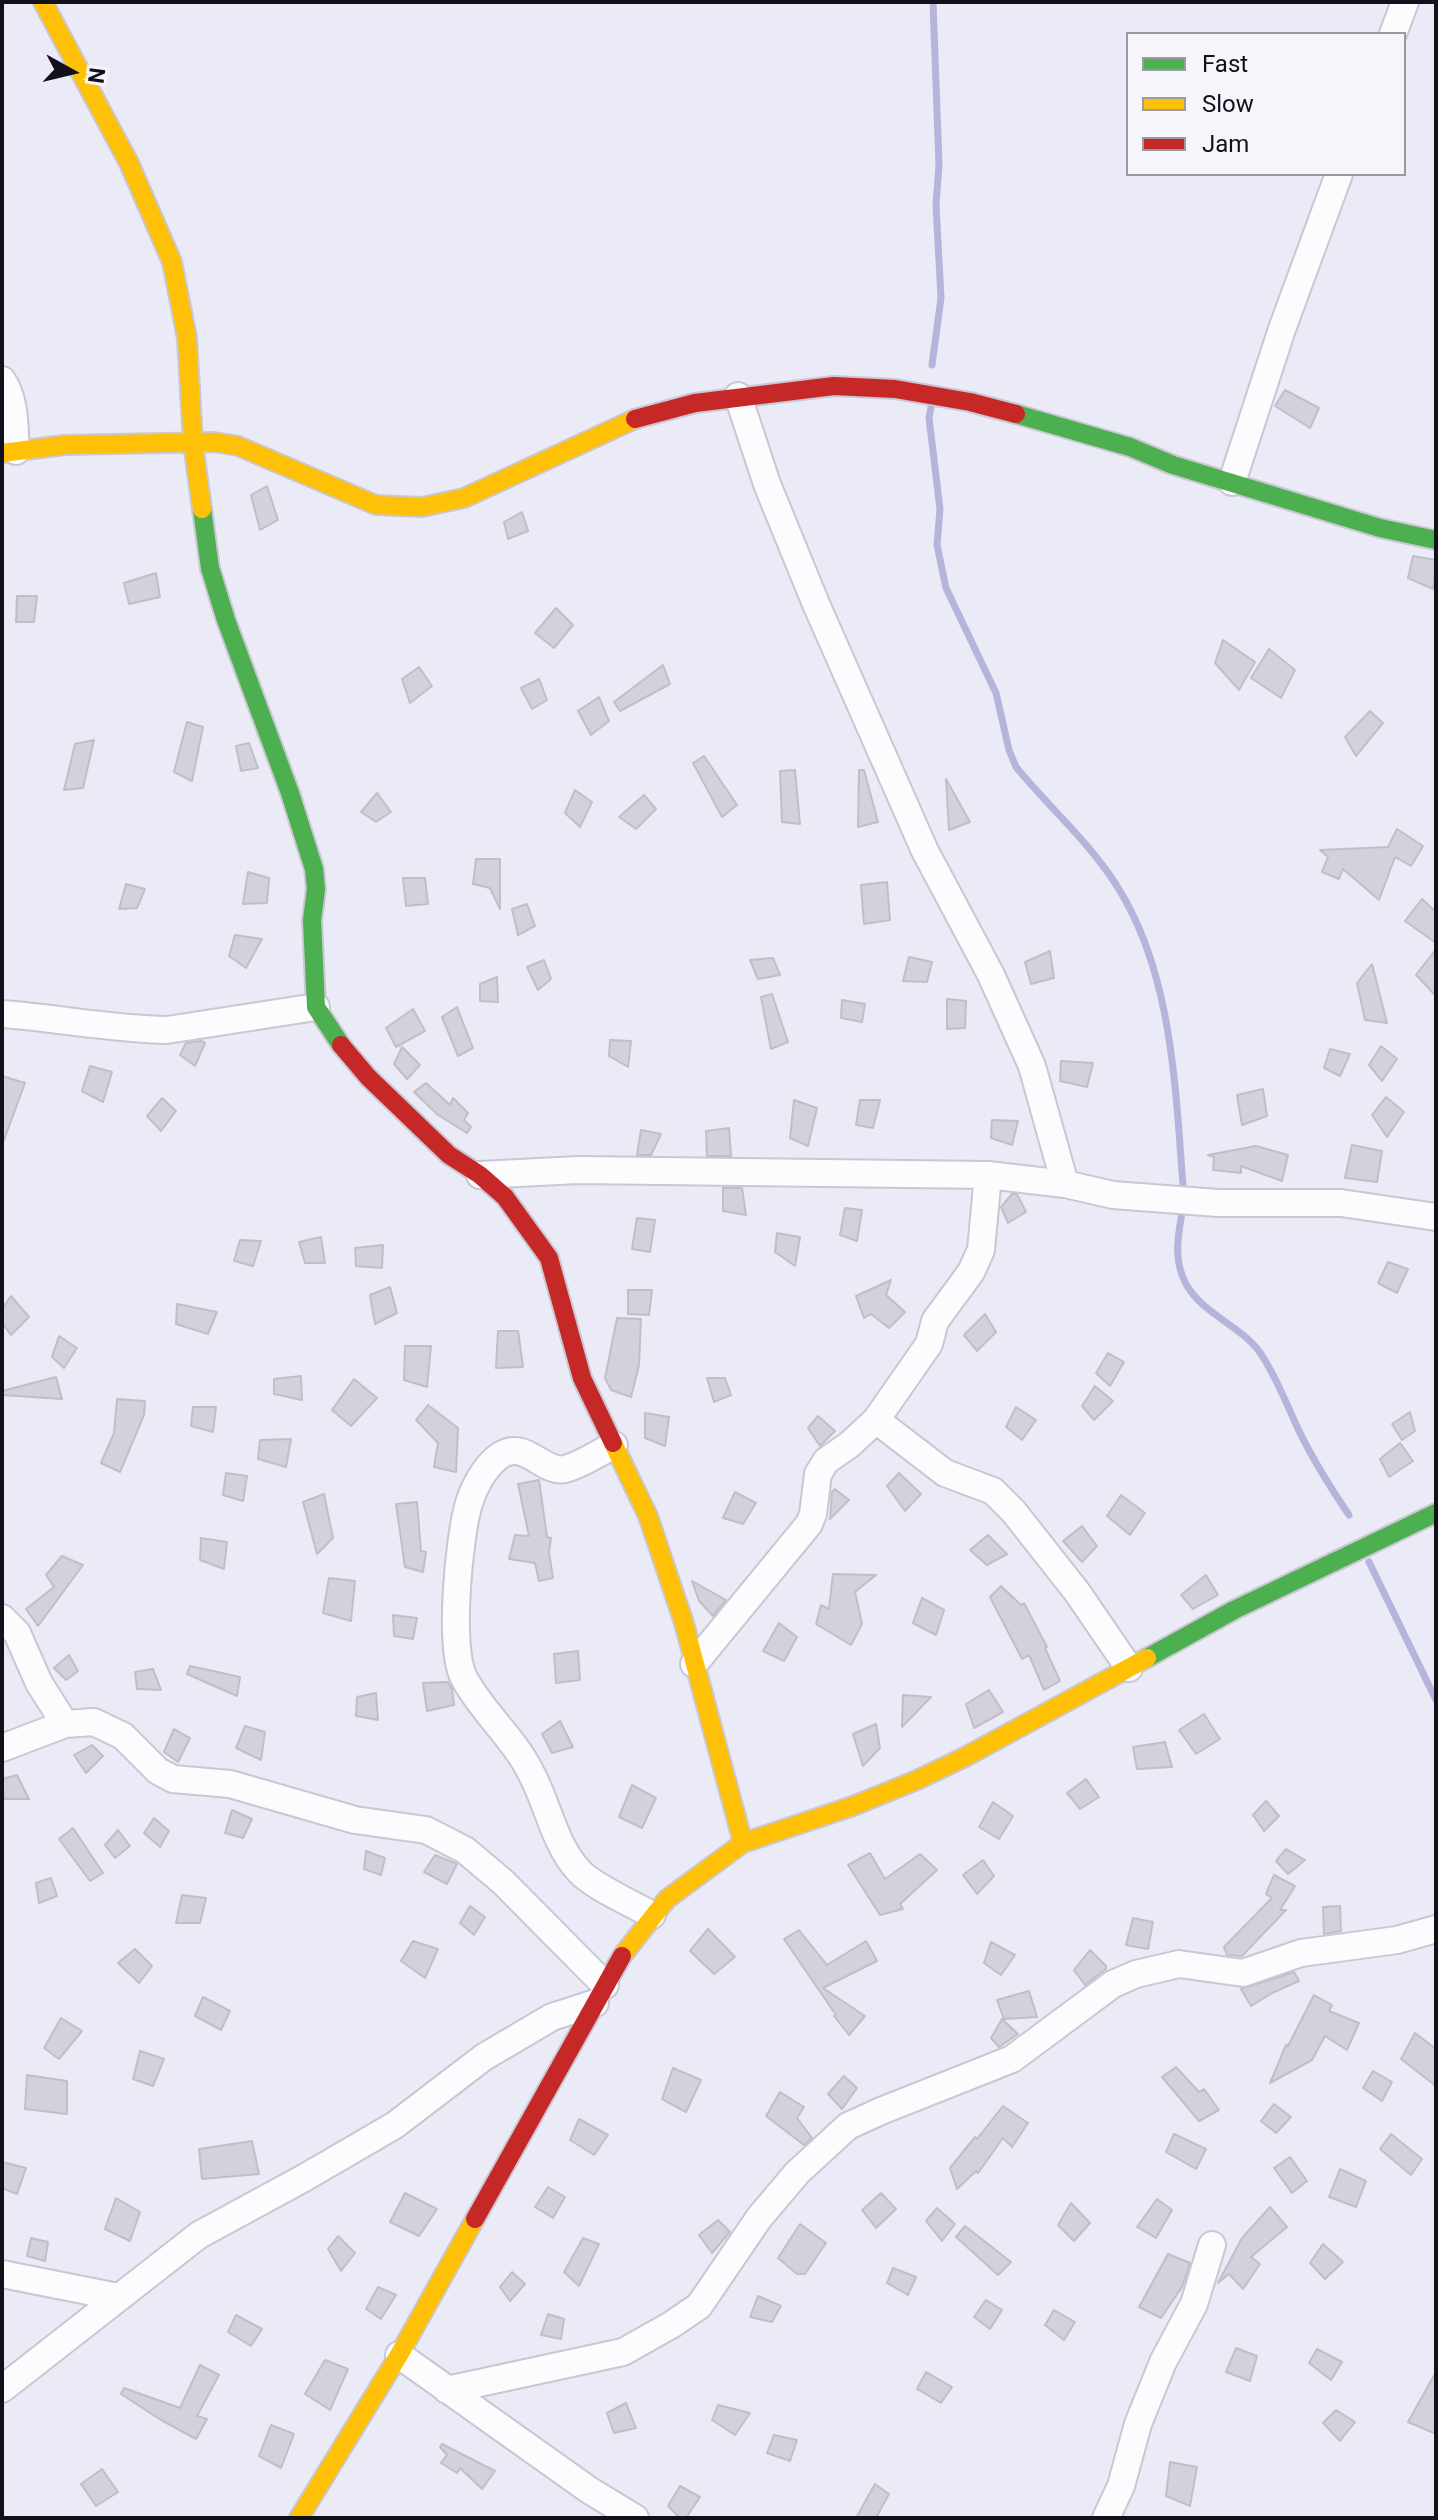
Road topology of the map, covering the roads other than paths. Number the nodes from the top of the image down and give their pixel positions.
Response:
1 (43, 2) edge
2 (1405, 2) edge
3 (1394, 32) edge
4 (1338, 176) edge
5 (2, 380) edge
6 (738, 396) junction
7 (193, 443) junction
8 (9, 452) edge
9 (1232, 482) junction
10 (1436, 540) edge
11 (316, 1007) junction
12 (2, 1014) edge
13 (480, 1175) junction
14 (988, 1175) junction
15 (1065, 1184) junction
16 (1436, 1217) edge
17 (876, 1420) junction
18 (614, 1445) junction
19 (1436, 1513) edge
20 (2, 1618) edge
21 (694, 1664) junction
22 (1129, 1668) junction
23 (65, 1724) junction
24 (2, 1748) edge
25 (743, 1843) junction
26 (652, 1915) junction
27 (1436, 1929) edge
28 (600, 1994) junction
29 (1212, 2245) dead end
30 (2, 2274) edge
31 (118, 2297) junction
32 (399, 2355) junction
33 (2, 2389) edge
34 (447, 2390) junction
35 (299, 2518) edge
36 (635, 2518) edge
37 (1106, 2518) edge

1 - 7 street
2 - 3 street
4 - 9 street
5 - 8 street
6 - 7 street
6 - 9 street
6 - 15 street
7 - 8 street
7 - 11 street
9 - 10 street
11 - 12 street
11 - 13 street
13 - 14 street
13 - 18 street
14 - 15 street
14 - 17 street
15 - 16 street
17 - 21 street
17 - 22 street
18 - 21 street
18 - 26 street
19 - 22 street
20 - 23 street
21 - 25 street
22 - 25 street
23 - 24 street
23 - 28 street
25 - 26 street
26 - 28 street
27 - 34 street
28 - 31 street
28 - 32 street
29 - 37 street
30 - 31 street
31 - 33 street
32 - 34 street
32 - 35 street
34 - 36 street

